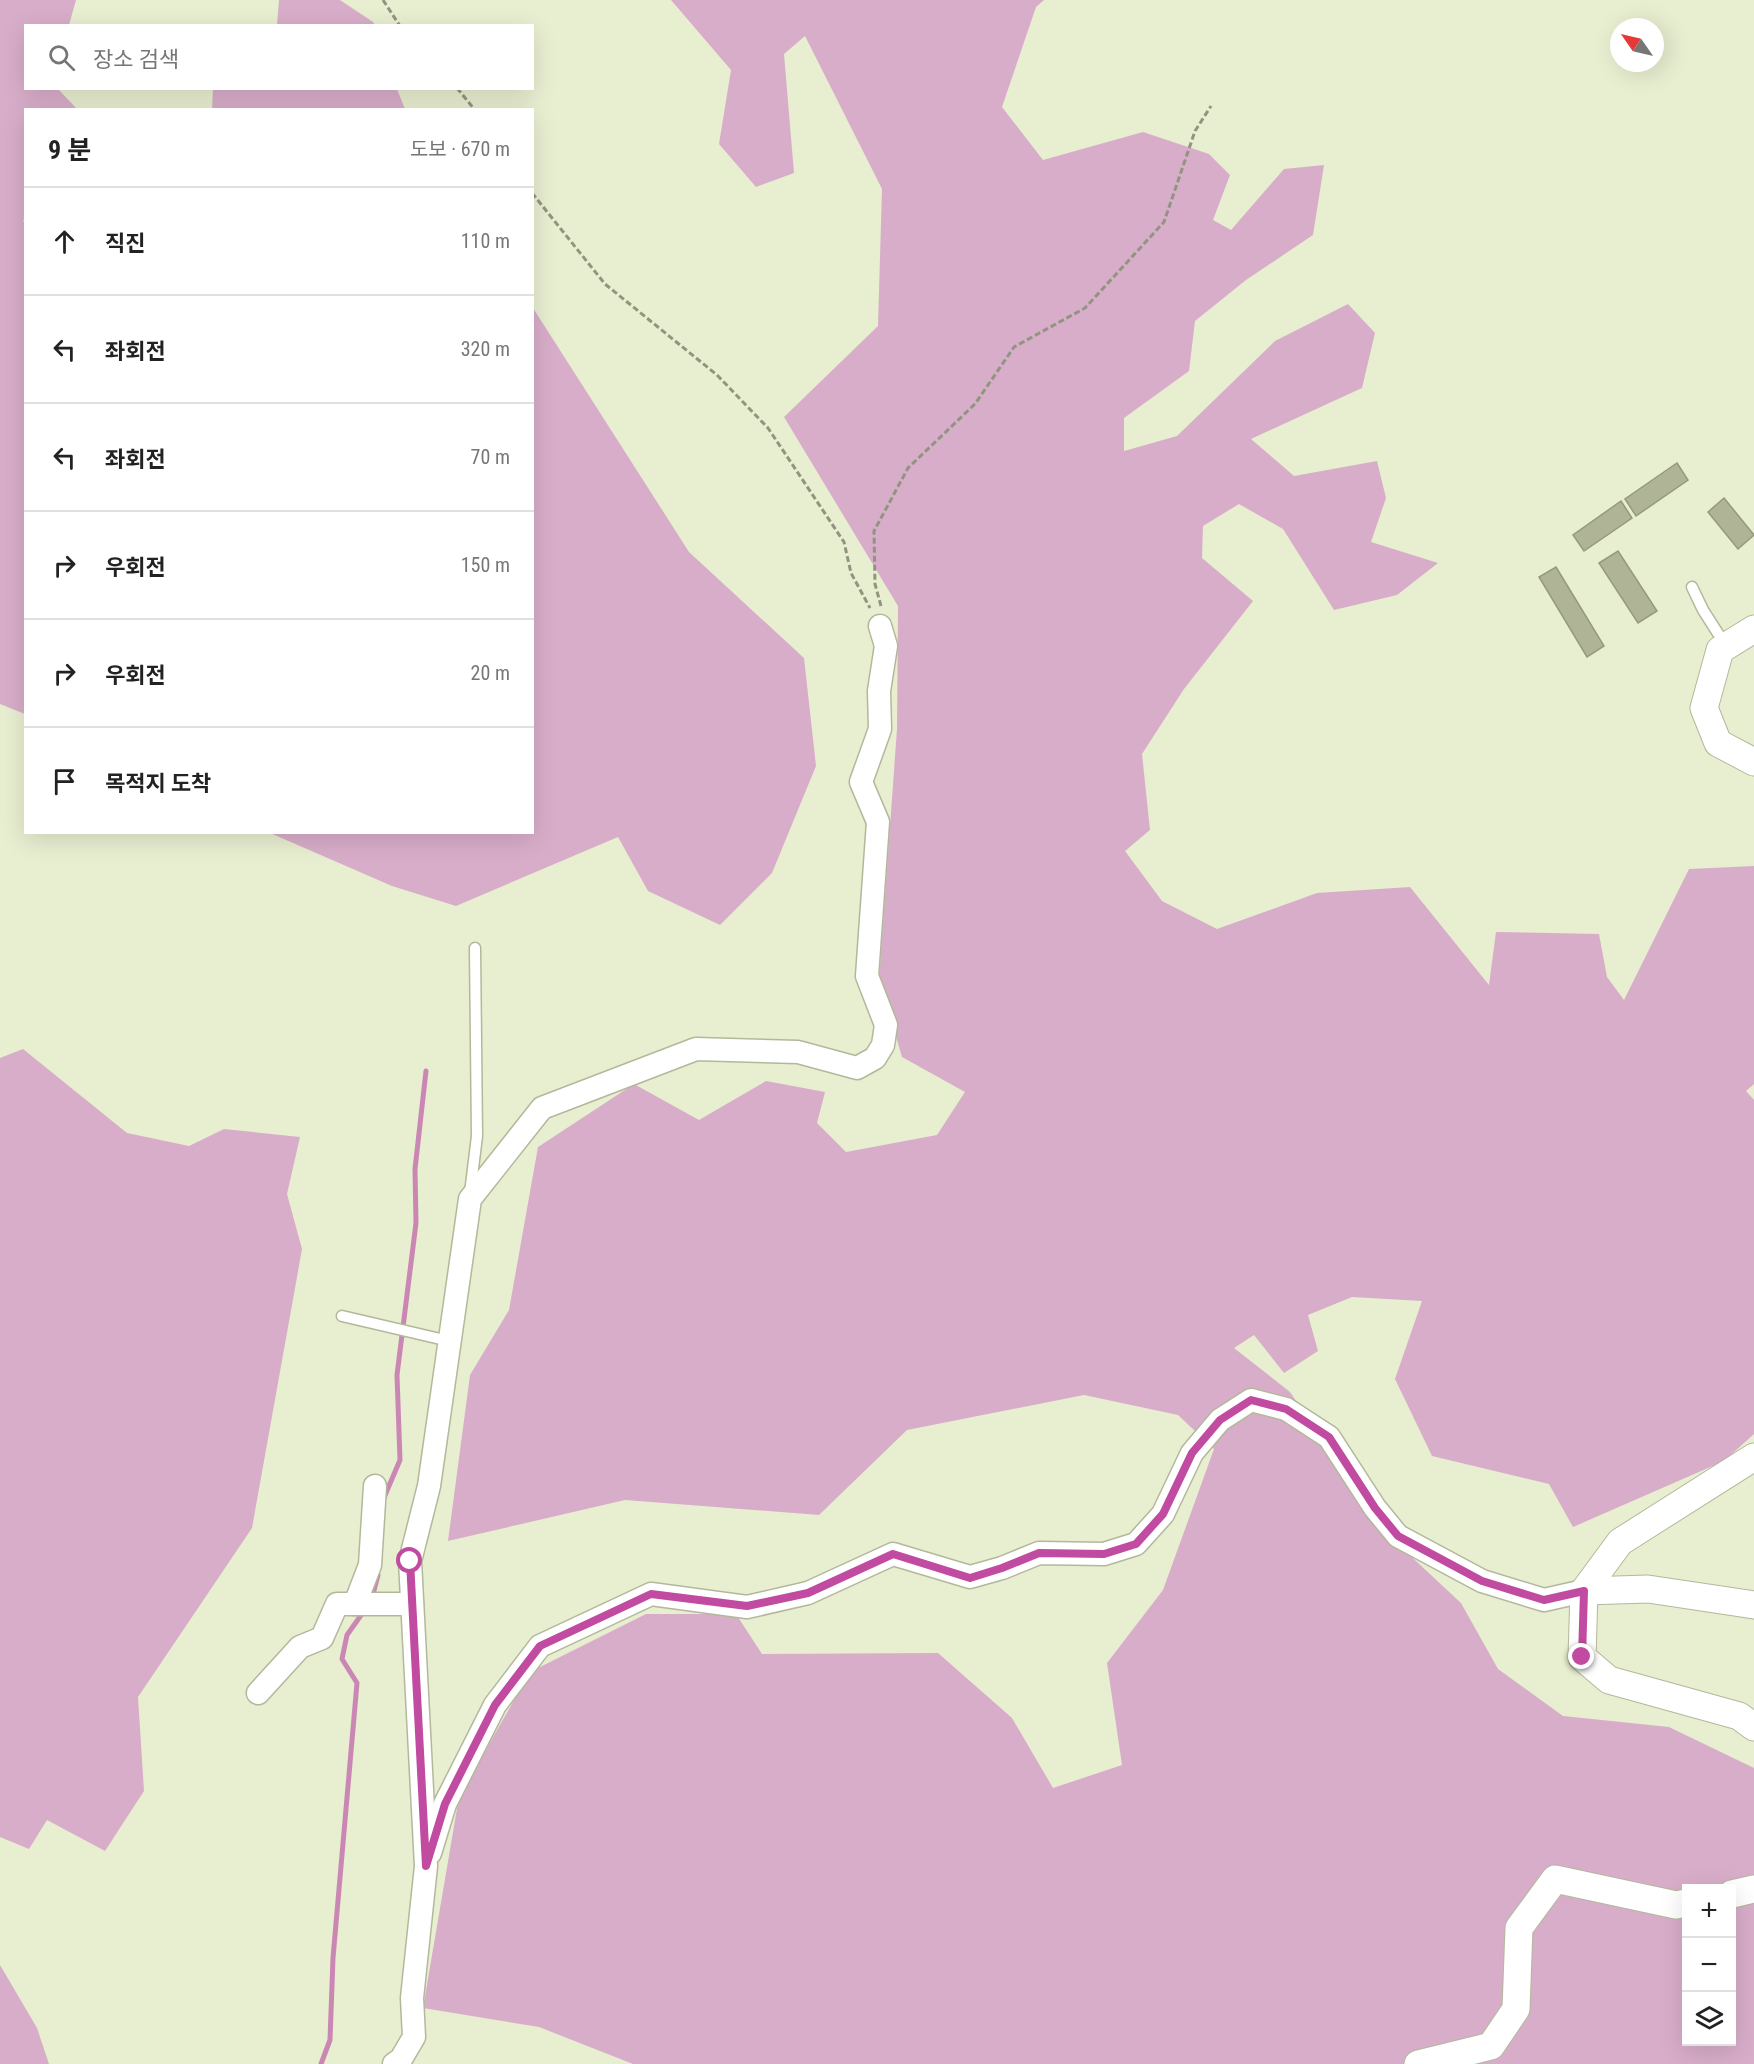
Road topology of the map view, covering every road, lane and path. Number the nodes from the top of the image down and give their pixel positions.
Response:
1 (383, 0) edge
2 (399, 24) edge
3 (459, 90) edge
4 (1211, 106) dead end
5 (473, 108) edge
6 (534, 196) edge
7 (1692, 587) dead end
8 (880, 626) junction
9 (1754, 629) edge
10 (1726, 647) junction
11 (1754, 762) edge
12 (475, 948) dead end
13 (470, 1199) junction
14 (342, 1316) dead end
15 (450, 1341) junction
16 (1754, 1457) edge
17 (375, 1486) dead end
18 (1584, 1591) junction
19 (355, 1604) junction
20 (412, 1604) junction
21 (1754, 1605) edge
22 (258, 1692) dead end
23 (1754, 1727) edge
24 (426, 1866) junction
25 (1754, 1889) edge
26 (1736, 1893) edge
27 (1682, 1904) edge
28 (394, 2064) edge
29 (1418, 2064) edge

1 - 2 path
3 - 5 path
4 - 8 path
6 - 8 path
7 - 10 lane
8 - 13 street
9 - 10 street
10 - 11 street
12 - 13 lane
13 - 15 street
14 - 15 lane
15 - 20 street
16 - 18 street
17 - 19 street
18 - 21 street
18 - 23 street
18 - 24 street
19 - 20 street
19 - 22 street
20 - 24 street
24 - 28 street
25 - 26 street
27 - 29 street

